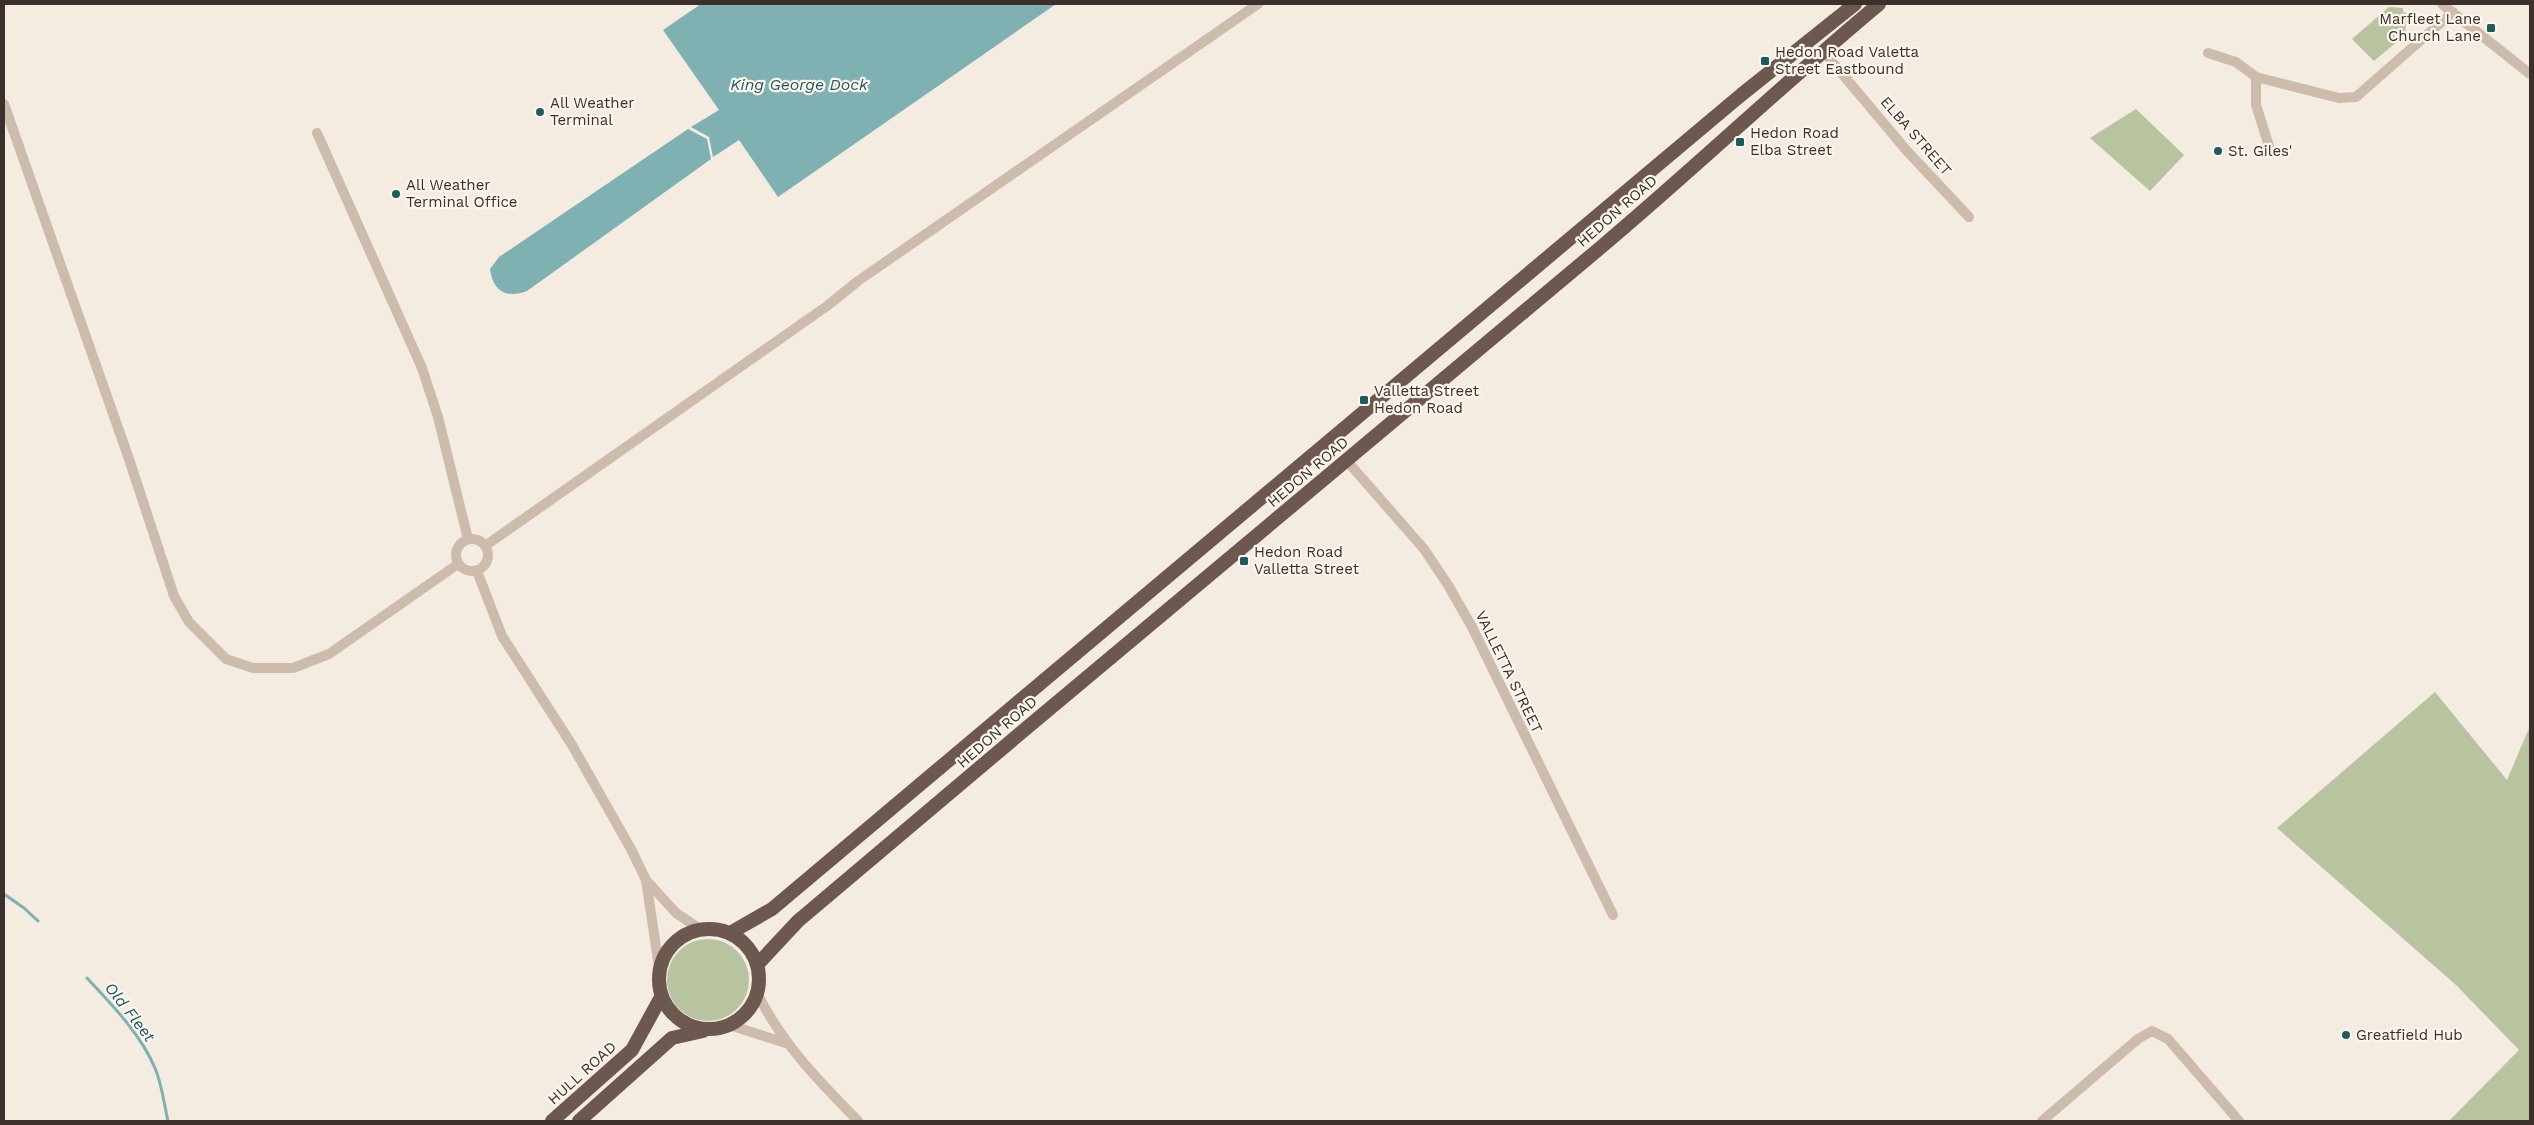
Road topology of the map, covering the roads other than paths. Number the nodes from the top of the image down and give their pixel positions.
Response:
1 (1258, 4) edge
2 (1855, 4) edge
3 (1879, 4) edge
4 (2442, 4) edge
5 (2453, 12) junction
6 (1822, 51) junction
7 (2208, 53) dead end
8 (2530, 74) edge
9 (2256, 77) junction
10 (4, 104) edge
11 (317, 133) dead end
12 (2269, 146) dead end
13 (1970, 217) dead end
14 (1347, 461) junction
15 (468, 539) junction
16 (485, 546) junction
17 (458, 564) junction
18 (477, 571) junction
19 (646, 880) junction
20 (1613, 915) dead end
21 (700, 929) junction
22 (730, 933) junction
23 (757, 965) junction
24 (660, 967) junction
25 (757, 993) junction
26 (661, 997) junction
27 (729, 1025) junction
28 (708, 1030) junction
29 (786, 1043) junction
30 (552, 1121) edge
31 (579, 1121) edge
32 (858, 1121) edge
33 (2042, 1121) edge
34 (2239, 1121) edge

1 - 16 street
2 - 22 highway, HEDON ROAD
3 - 6 highway, HEDON ROAD
4 - 5 street
5 - 8 street
5 - 9 street
6 - 13 street, ELBA STREET
6 - 14 highway, HEDON ROAD
7 - 9 street
9 - 12 street
10 - 17 street
11 - 15 street
14 - 20 street, VALLETTA STREET
14 - 23 highway, HEDON ROAD
15 - 16 street
15 - 17 street
16 - 18 street
17 - 18 street
18 - 19 street
19 - 21 street
19 - 24 street
21 - 22 highway
21 - 24 highway
22 - 23 highway
23 - 25 highway
24 - 26 highway
25 - 27 highway
25 - 29 street
26 - 28 highway
26 - 30 highway, HULL ROAD
27 - 28 highway
27 - 29 street
28 - 31 highway
29 - 32 street
33 - 34 street

